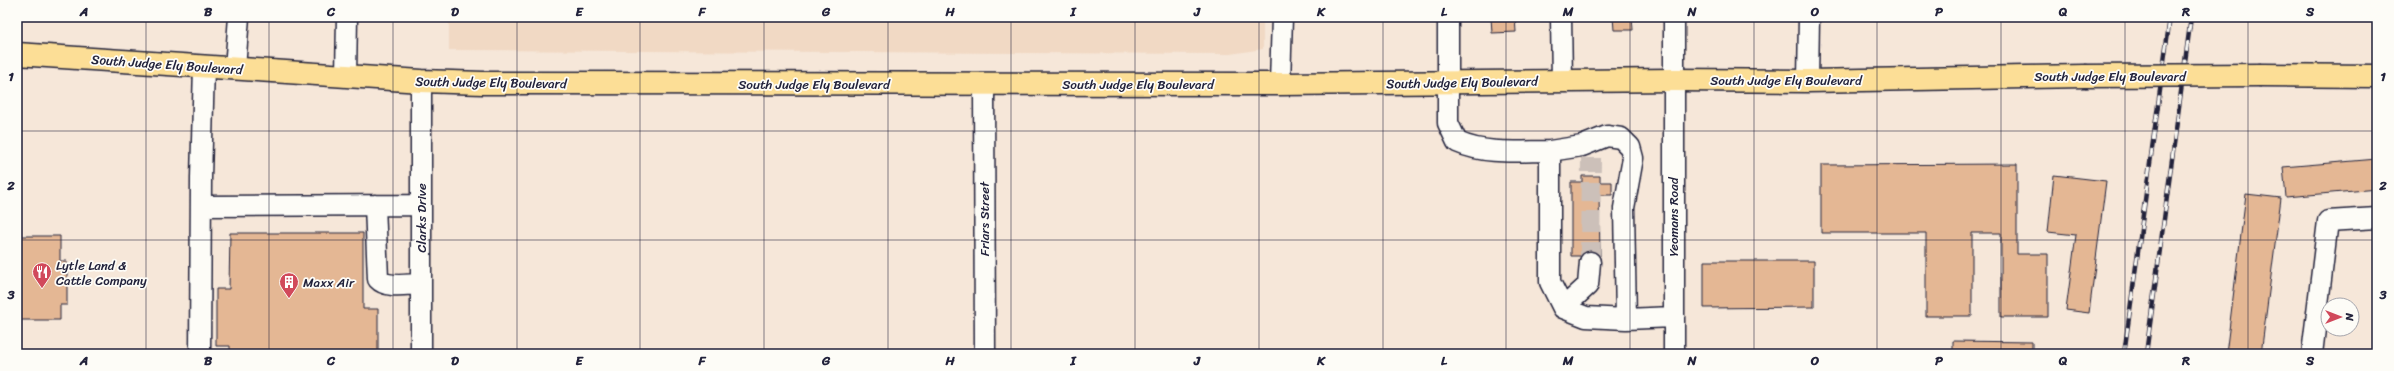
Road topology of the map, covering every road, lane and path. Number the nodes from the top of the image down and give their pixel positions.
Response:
1 (238, 17) edge
2 (347, 17) edge
3 (1282, 17) edge
4 (1448, 17) edge
5 (1561, 17) edge
6 (1674, 17) edge
7 (1810, 17) edge
8 (17, 54) edge
9 (204, 66) junction
10 (235, 68) junction
11 (346, 76) junction
12 (2377, 76) edge
13 (1674, 80) junction
14 (1562, 81) junction
15 (1808, 81) junction
16 (421, 82) junction
17 (1448, 82) junction
18 (984, 84) junction
19 (1280, 84) junction
20 (1550, 151) junction
21 (375, 205) junction
22 (421, 205) junction
23 (200, 206) junction
24 (2377, 218) edge
25 (1590, 262) tunnel mouth
26 (421, 284) junction
27 (1563, 308) junction
28 (1673, 317) junction
29 (1626, 319) junction
30 (200, 354) edge
31 (421, 354) edge
32 (985, 354) edge
33 (1674, 354) edge
34 (2312, 354) edge

1 - 10 street
2 - 11 street
3 - 19 street
4 - 17 street
5 - 14 street
6 - 13 street, Yeomans Road
7 - 15 street
8 - 9 main road, South Judge Ely Boulevard
9 - 10 main road, South Judge Ely Boulevard
9 - 23 street
10 - 11 main road, South Judge Ely Boulevard
11 - 16 main road, South Judge Ely Boulevard
12 - 15 main road, South Judge Ely Boulevard, bridge
13 - 14 main road, South Judge Ely Boulevard
13 - 15 main road, South Judge Ely Boulevard
13 - 28 street, Yeomans Road
14 - 17 main road, South Judge Ely Boulevard
16 - 18 main road, South Judge Ely Boulevard
16 - 22 street, Clarks Drive
17 - 19 main road, South Judge Ely Boulevard
17 - 20 street
18 - 19 main road, South Judge Ely Boulevard
18 - 32 street, Friars Street
20 - 27 street
20 - 29 street
21 - 22 street
21 - 23 street
21 - 26 street
22 - 26 street, Clarks Drive
23 - 30 street
24 - 34 street
25 - 27 street
26 - 31 street, Clarks Drive
27 - 29 street
28 - 29 street
28 - 33 street, Yeomans Road

